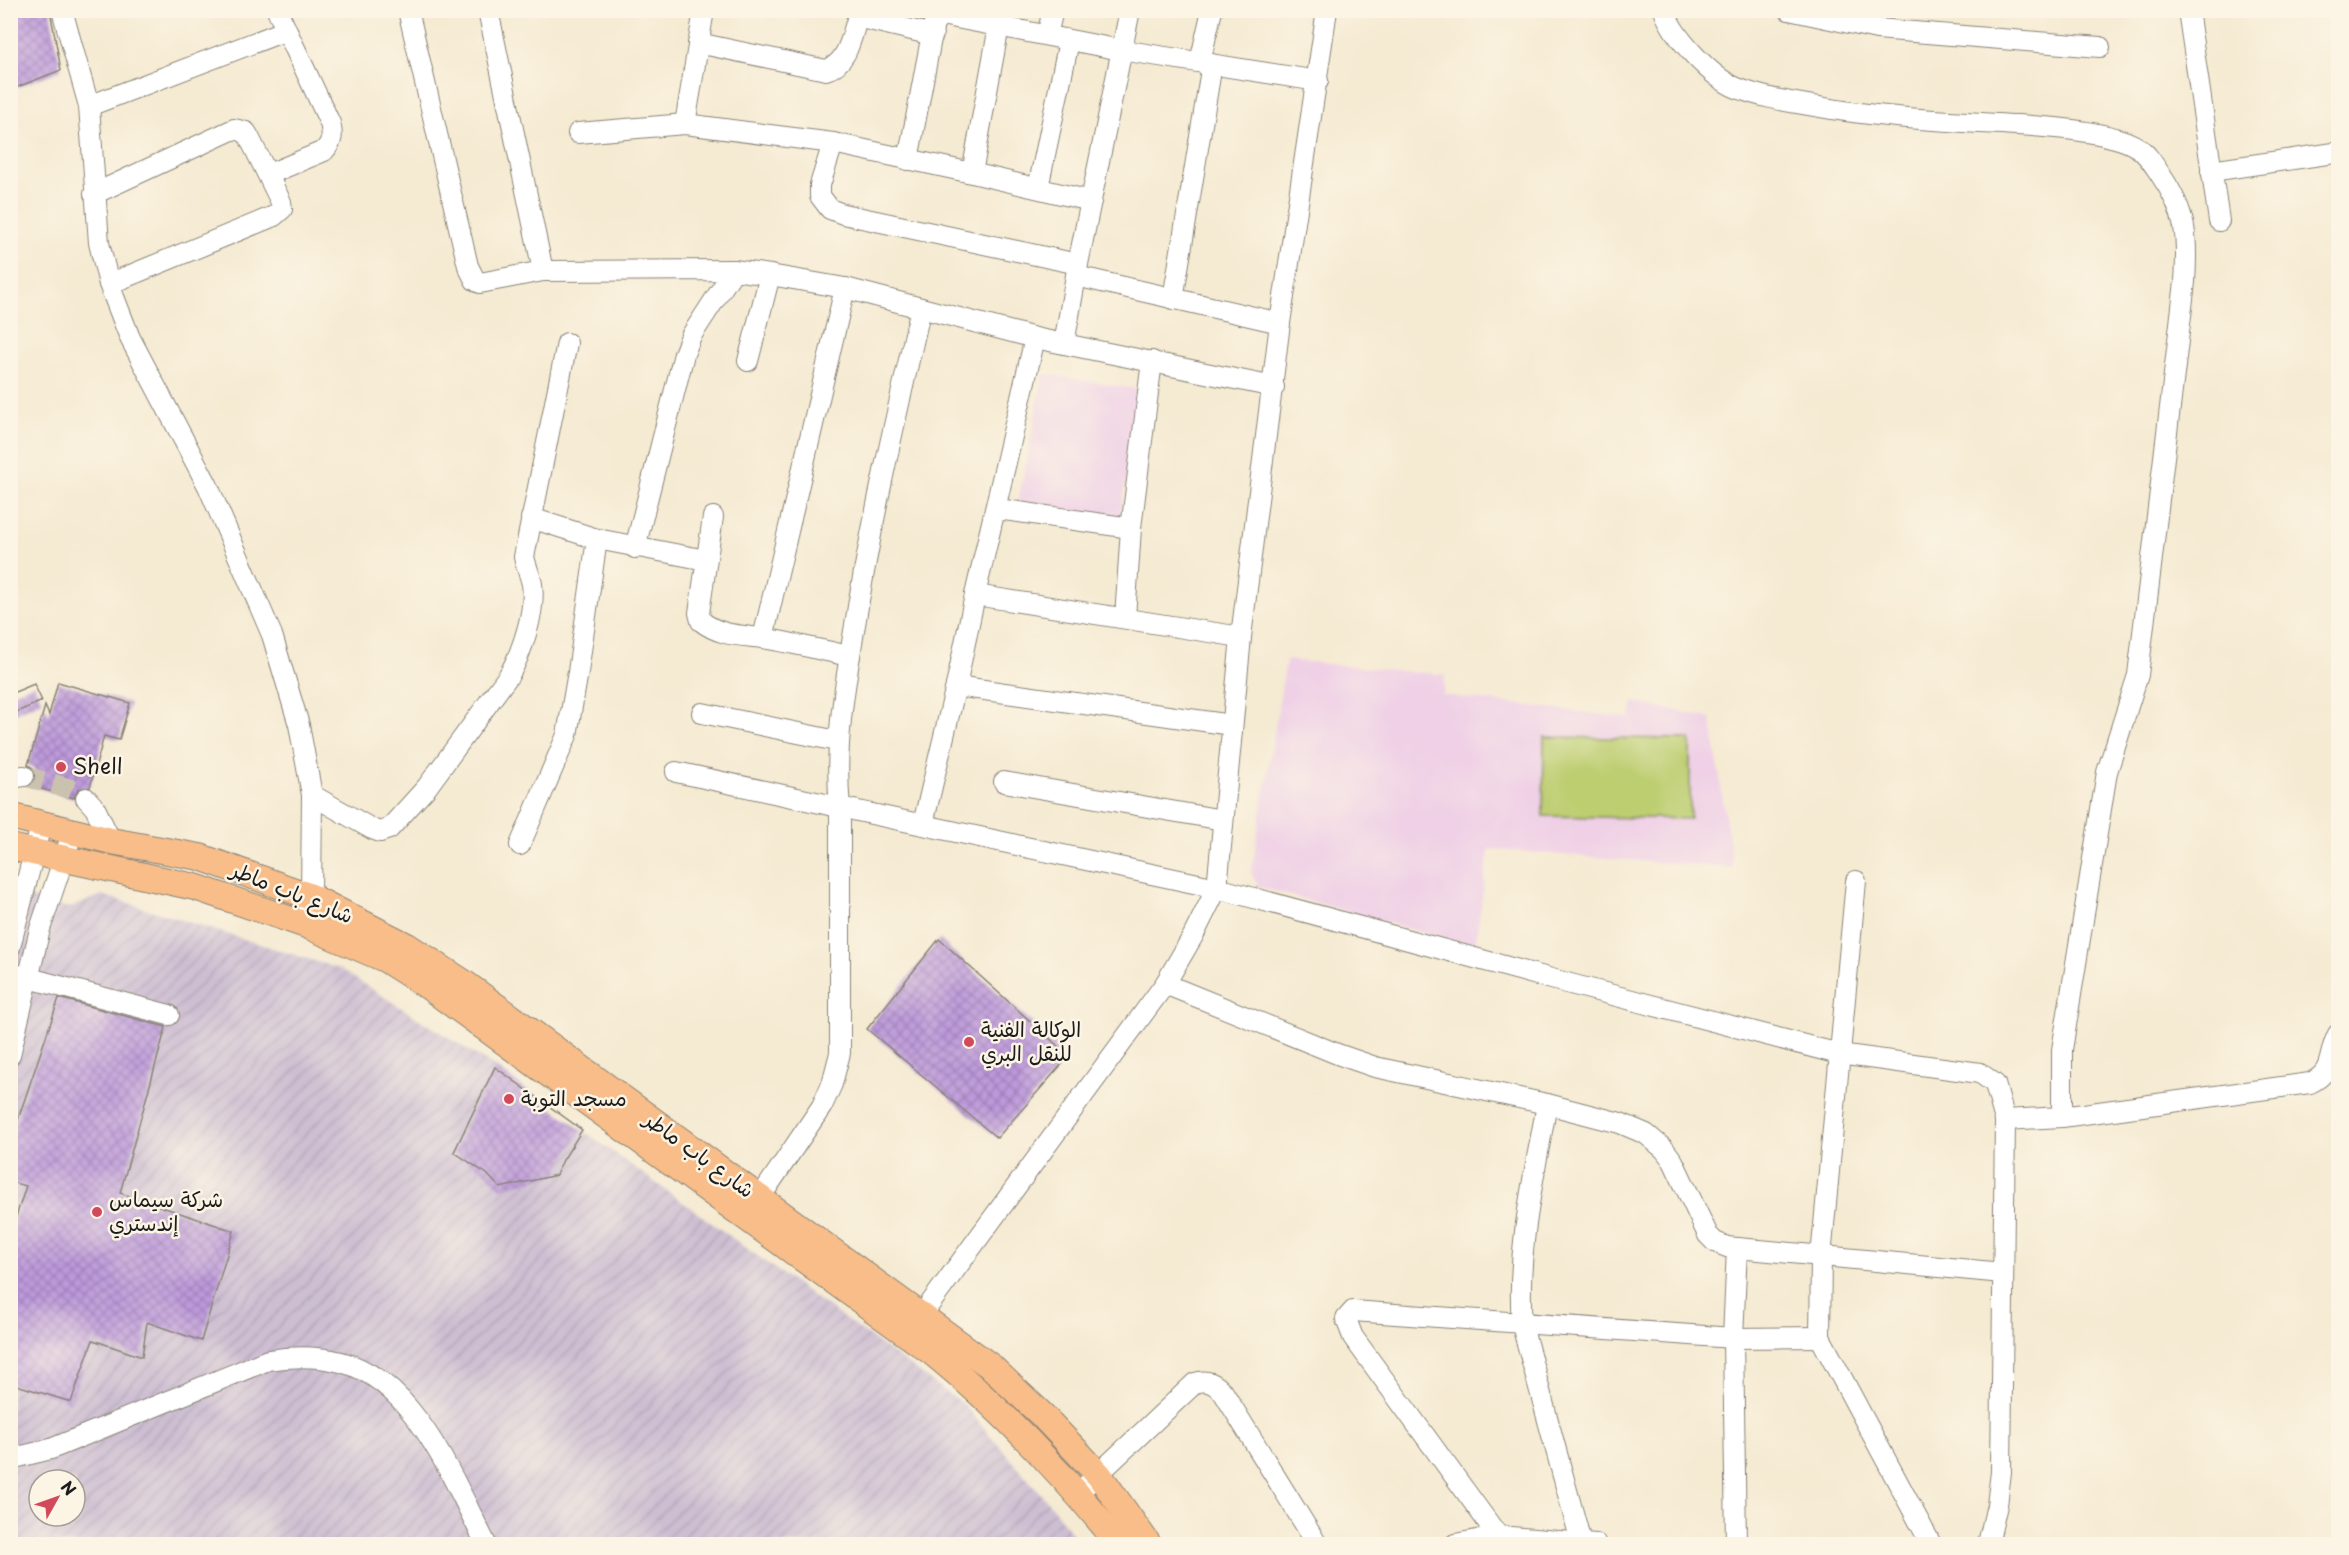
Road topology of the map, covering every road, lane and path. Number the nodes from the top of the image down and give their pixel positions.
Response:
1 (62, 10) edge
2 (277, 10) edge
3 (408, 10) edge
4 (488, 10) edge
5 (704, 10) edge
6 (1053, 10) edge
7 (1130, 10) edge
8 (1212, 10) edge
9 (1328, 10) edge
10 (1664, 10) edge
11 (1789, 10) edge
12 (2188, 10) edge
13 (858, 14) edge
14 (999, 26) junction
15 (287, 30) junction
16 (933, 35) junction
17 (1047, 35) junction
18 (1069, 41) junction
19 (698, 43) junction
20 (2100, 47) dead end
21 (1121, 50) junction
22 (1206, 63) junction
23 (1318, 81) junction
24 (88, 106) junction
25 (685, 124) junction
26 (578, 133) dead end
27 (833, 143) junction
28 (2334, 153) dead end
29 (908, 160) junction
30 (2211, 171) junction
31 (972, 173) junction
32 (269, 174) junction
33 (1038, 188) junction
34 (94, 194) junction
35 (1091, 201) junction
36 (2219, 220) dead end
37 (734, 270) junction
38 (1077, 270) junction
39 (543, 271) junction
40 (770, 275) junction
41 (109, 284) junction
42 (846, 288) junction
43 (1173, 299) junction
44 (921, 308) junction
45 (1281, 323) junction
46 (1035, 338) junction
47 (567, 343) dead end
48 (1064, 344) junction
49 (748, 361) dead end
50 (1152, 361) junction
51 (1274, 387) junction
52 (997, 509) junction
53 (713, 517) dead end
54 (531, 518) junction
55 (1131, 528) junction
56 (597, 538) junction
57 (635, 548) junction
58 (706, 560) junction
59 (975, 595) junction
60 (1125, 618) junction
61 (1241, 637) junction
62 (763, 638) junction
63 (850, 656) junction
64 (956, 687) junction
65 (702, 713) dead end
66 (1232, 725) junction
67 (837, 741) junction
68 (676, 772) dead end
69 (1004, 782) dead end
70 (312, 795) junction
71 (86, 798) tunnel mouth
72 (840, 808) junction
73 (10, 816) edge
74 (1223, 820) junction
75 (923, 824) junction
76 (40, 825) junction
77 (73, 831) junction
78 (111, 841) junction
79 (520, 845) dead end
80 (22, 850) edge
81 (64, 860) junction
82 (1856, 881) dead end
83 (1217, 888) junction
84 (311, 897) junction
85 (15, 925) junction
86 (306, 925) junction
87 (40, 929) junction
88 (10, 947) edge
89 (20, 975) edge
90 (1165, 984) junction
91 (169, 1015) dead end
92 (2338, 1034) edge
93 (1839, 1054) junction
94 (10, 1055) edge
95 (1547, 1104) junction
96 (2062, 1117) junction
97 (2005, 1120) junction
98 (753, 1209) junction
99 (1737, 1248) junction
100 (1821, 1257) junction
101 (2003, 1273) junction
102 (914, 1324) junction
103 (1522, 1325) junction
104 (1820, 1337) junction
105 (1733, 1338) junction
106 (10, 1459) edge
107 (1099, 1475) junction
108 (1078, 1493) junction
109 (1500, 1540) edge
110 (1589, 1543) edge
111 (486, 1545) edge
112 (1119, 1545) edge
113 (1148, 1545) edge
114 (1317, 1545) edge
115 (1455, 1545) edge
116 (1736, 1545) edge
117 (1931, 1545) edge
118 (1988, 1545) edge

1 - 24 street
2 - 15 street
3 - 39 street
4 - 39 street
5 - 19 street
6 - 17 street
7 - 21 street
8 - 22 street
9 - 23 street
10 - 96 street
11 - 20 street
12 - 30 street
13 - 16 street
13 - 19 street
14 - 16 street
14 - 17 street
14 - 31 street
15 - 24 street
15 - 32 street
16 - 29 street
17 - 18 street
18 - 21 street
18 - 33 street
19 - 25 street
21 - 22 street
21 - 35 street
22 - 23 street
22 - 43 street
23 - 45 street
24 - 34 street
25 - 26 street
25 - 27 street
27 - 29 street
27 - 38 street
28 - 30 street
29 - 31 street
30 - 36 street
31 - 33 street
32 - 34 street
32 - 41 street
33 - 35 street
34 - 41 street
35 - 38 street
37 - 39 street
37 - 40 street
37 - 57 street
38 - 43 street
38 - 48 street
40 - 42 street
40 - 49 street
41 - 70 street
42 - 44 street
42 - 62 street
43 - 45 street
44 - 46 street
44 - 63 street
45 - 51 street
46 - 48 street
46 - 52 street
47 - 54 street
48 - 50 street
50 - 51 street
50 - 55 street
51 - 61 street
52 - 55 street
52 - 59 street
53 - 58 street
54 - 56 street
54 - 70 street
55 - 60 street
56 - 57 street
56 - 79 street
57 - 58 street
58 - 62 street
59 - 60 street
59 - 64 street
60 - 61 street
61 - 66 street
62 - 63 street
63 - 67 street
64 - 66 street
64 - 75 street
65 - 67 street
66 - 74 street
67 - 72 street
68 - 72 street
69 - 74 street
70 - 84 street
71 - 78 street
72 - 75 street
72 - 98 street
73 - 76 main road, شارع باب ماطر
74 - 83 street
75 - 83 street
76 - 77 main road, شارع باب ماطر
76 - 80 street
77 - 78 main road, شارع باب ماطر
77 - 81 street
78 - 84 main road, شارع باب ماطر
80 - 81 main road, شارع باب ماطر
80 - 85 street
81 - 86 main road, شارع باب ماطر
81 - 87 street
82 - 93 street
83 - 90 street
83 - 93 street
84 - 86 street
84 - 98 main road, شارع باب ماطر
85 - 87 street
85 - 88 street
86 - 98 main road, شارع باب ماطر
87 - 89 street
89 - 91 street
89 - 94 street
90 - 95 street
90 - 102 street
92 - 96 street
93 - 97 street
93 - 100 street
95 - 99 street
95 - 103 street
96 - 97 street
97 - 101 street
98 - 102 main road, شارع باب ماطر
99 - 100 street
99 - 105 street
100 - 101 street
100 - 104 street
101 - 118 street
102 - 107 main road, شارع باب ماطر
102 - 108 main road, شارع باب ماطر
103 - 105 street
103 - 109 street
103 - 110 street
104 - 105 street
104 - 117 street
105 - 116 street
106 - 111 street
107 - 108 street
107 - 113 main road, شارع باب ماطر
107 - 114 street
108 - 112 main road, شارع باب ماطر
109 - 110 street
109 - 115 street

